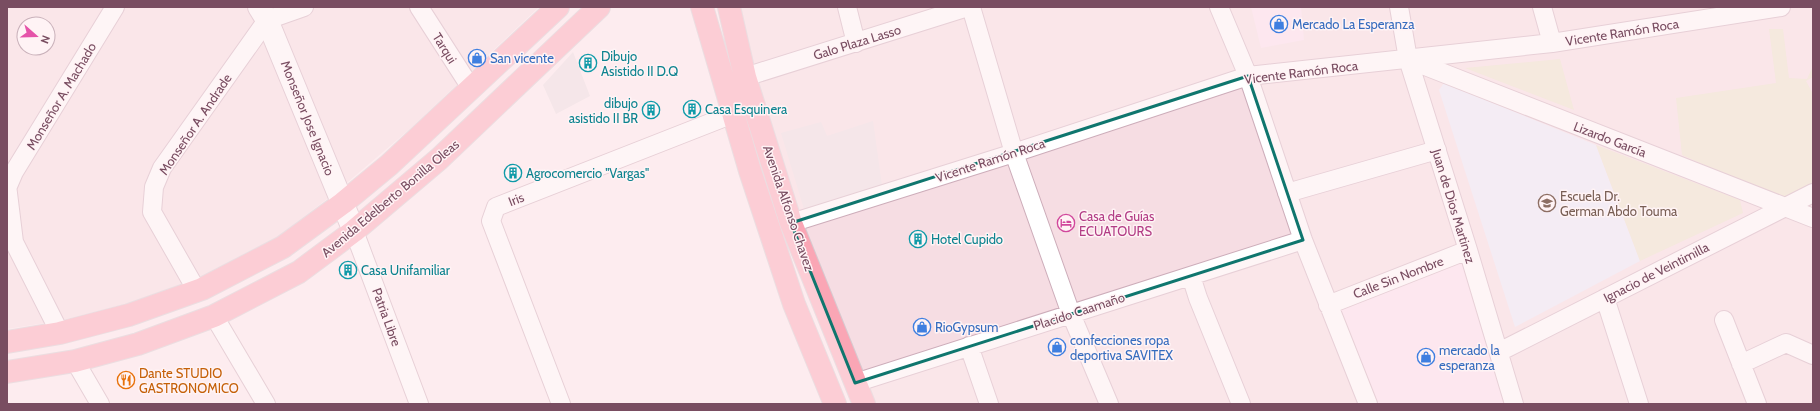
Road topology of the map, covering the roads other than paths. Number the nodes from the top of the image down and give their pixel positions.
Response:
1 (115, 7) edge
2 (304, 7) edge
3 (419, 7) edge
4 (558, 7) edge
5 (599, 7) edge
6 (702, 7) edge
7 (729, 7) edge
8 (847, 7) edge
9 (969, 7) edge
10 (1219, 7) edge
11 (1399, 7) edge
12 (1542, 7) edge
13 (1781, 7) edge
14 (263, 14) edge
15 (1690, 14) edge
16 (856, 43) junction
17 (1552, 44) junction
18 (1408, 59) junction
19 (1248, 76) junction
20 (745, 77) junction
21 (471, 88) junction
22 (733, 114) junction
23 (1437, 150) junction
24 (1014, 153) junction
25 (7, 185) edge
26 (1287, 193) junction
27 (1813, 193) edge
28 (343, 202) junction
29 (1785, 207) junction
30 (1813, 218) edge
31 (791, 223) junction
32 (354, 231) junction
33 (1303, 240) junction
34 (10, 244) edge
35 (1468, 250) junction
36 (1191, 276) junction
37 (197, 291) junction
38 (1605, 298) junction
39 (1328, 305) junction
40 (1071, 314) junction
41 (214, 316) junction
42 (1724, 320) dead end
43 (60, 333) junction
44 (7, 342) edge
45 (969, 346) junction
46 (1499, 352) junction
47 (1813, 355) edge
48 (75, 361) junction
49 (1741, 364) junction
50 (7, 372) edge
51 (855, 383) junction
52 (100, 404) edge
53 (266, 404) edge
54 (419, 404) edge
55 (561, 404) edge
56 (835, 404) edge
57 (864, 404) edge
58 (989, 404) edge
59 (1109, 404) edge
60 (1241, 404) edge
61 (1368, 404) edge
62 (1514, 404) edge
63 (1639, 404) edge
64 (1757, 404) edge

1 - 25 street, Monseñor A. Machado
2 - 14 street
3 - 21 street, Tarqui
4 - 21 main road, Avenida Edelberto Bonilla Oleas
5 - 32 main road, Avenida Edelberto Bonilla Oleas
6 - 22 main road, Avenida Alfonso Chavez
7 - 20 main road, Avenida Alfonso Chavez
8 - 16 street
9 - 16 street, Galo Plaza Lasso
9 - 24 street
10 - 19 street
11 - 18 street, Juan de Dios Martinez
12 - 17 street
13 - 15 street, Vicente Ramón Roca
14 - 28 street, Monseñor Jose Ignacio
14 - 37 street, Monseñor A. Andrade
15 - 17 street, Vicente Ramón Roca
16 - 20 street, Galo Plaza Lasso
17 - 18 street, Vicente Ramón Roca
18 - 19 street, Vicente Ramón Roca
18 - 23 street, Juan de Dios Martinez
18 - 29 street, Lizardo García
19 - 24 street, Vicente Ramón Roca
19 - 26 street
20 - 31 main road, Avenida Alfonso Chavez
21 - 28 main road, Avenida Edelberto Bonilla Oleas
22 - 55 street, Iris
22 - 56 main road, Avenida Alfonso Chavez
23 - 26 street
23 - 35 street, Juan de Dios Martinez
24 - 31 street, Vicente Ramón Roca
24 - 40 street
25 - 34 street
26 - 33 street
27 - 29 street, Ignacio de Veintimilla
28 - 32 street, Monseñor Jose Ignacio
28 - 37 main road, Avenida Edelberto Bonilla Oleas
29 - 30 street, Lizardo García
29 - 38 street, Ignacio de Veintimilla
31 - 51 main road, Avenida Alfonso Chavez
32 - 41 main road, Avenida Edelberto Bonilla Oleas
32 - 54 street, Patria Libre
33 - 36 street, Placido Caamaño
33 - 39 street
34 - 43 street
35 - 39 street, Calle Sin Nombre
35 - 46 street, Juan de Dios Martinez
36 - 40 street, Placido Caamaño
36 - 60 street
37 - 43 main road, Avenida Edelberto Bonilla Oleas
38 - 46 street, Ignacio de Veintimilla
38 - 63 street
39 - 61 street
40 - 45 street, Placido Caamaño
40 - 59 street
41 - 48 main road, Avenida Edelberto Bonilla Oleas
41 - 53 street
42 - 49 street
43 - 44 main road, Avenida Edelberto Bonilla Oleas
45 - 51 street, Placido Caamaño
45 - 58 street
46 - 62 street, Juan de Dios Martinez
47 - 49 street
48 - 50 main road, Avenida Edelberto Bonilla Oleas
48 - 52 street
49 - 64 street
51 - 57 main road, Avenida Alfonso Chavez

